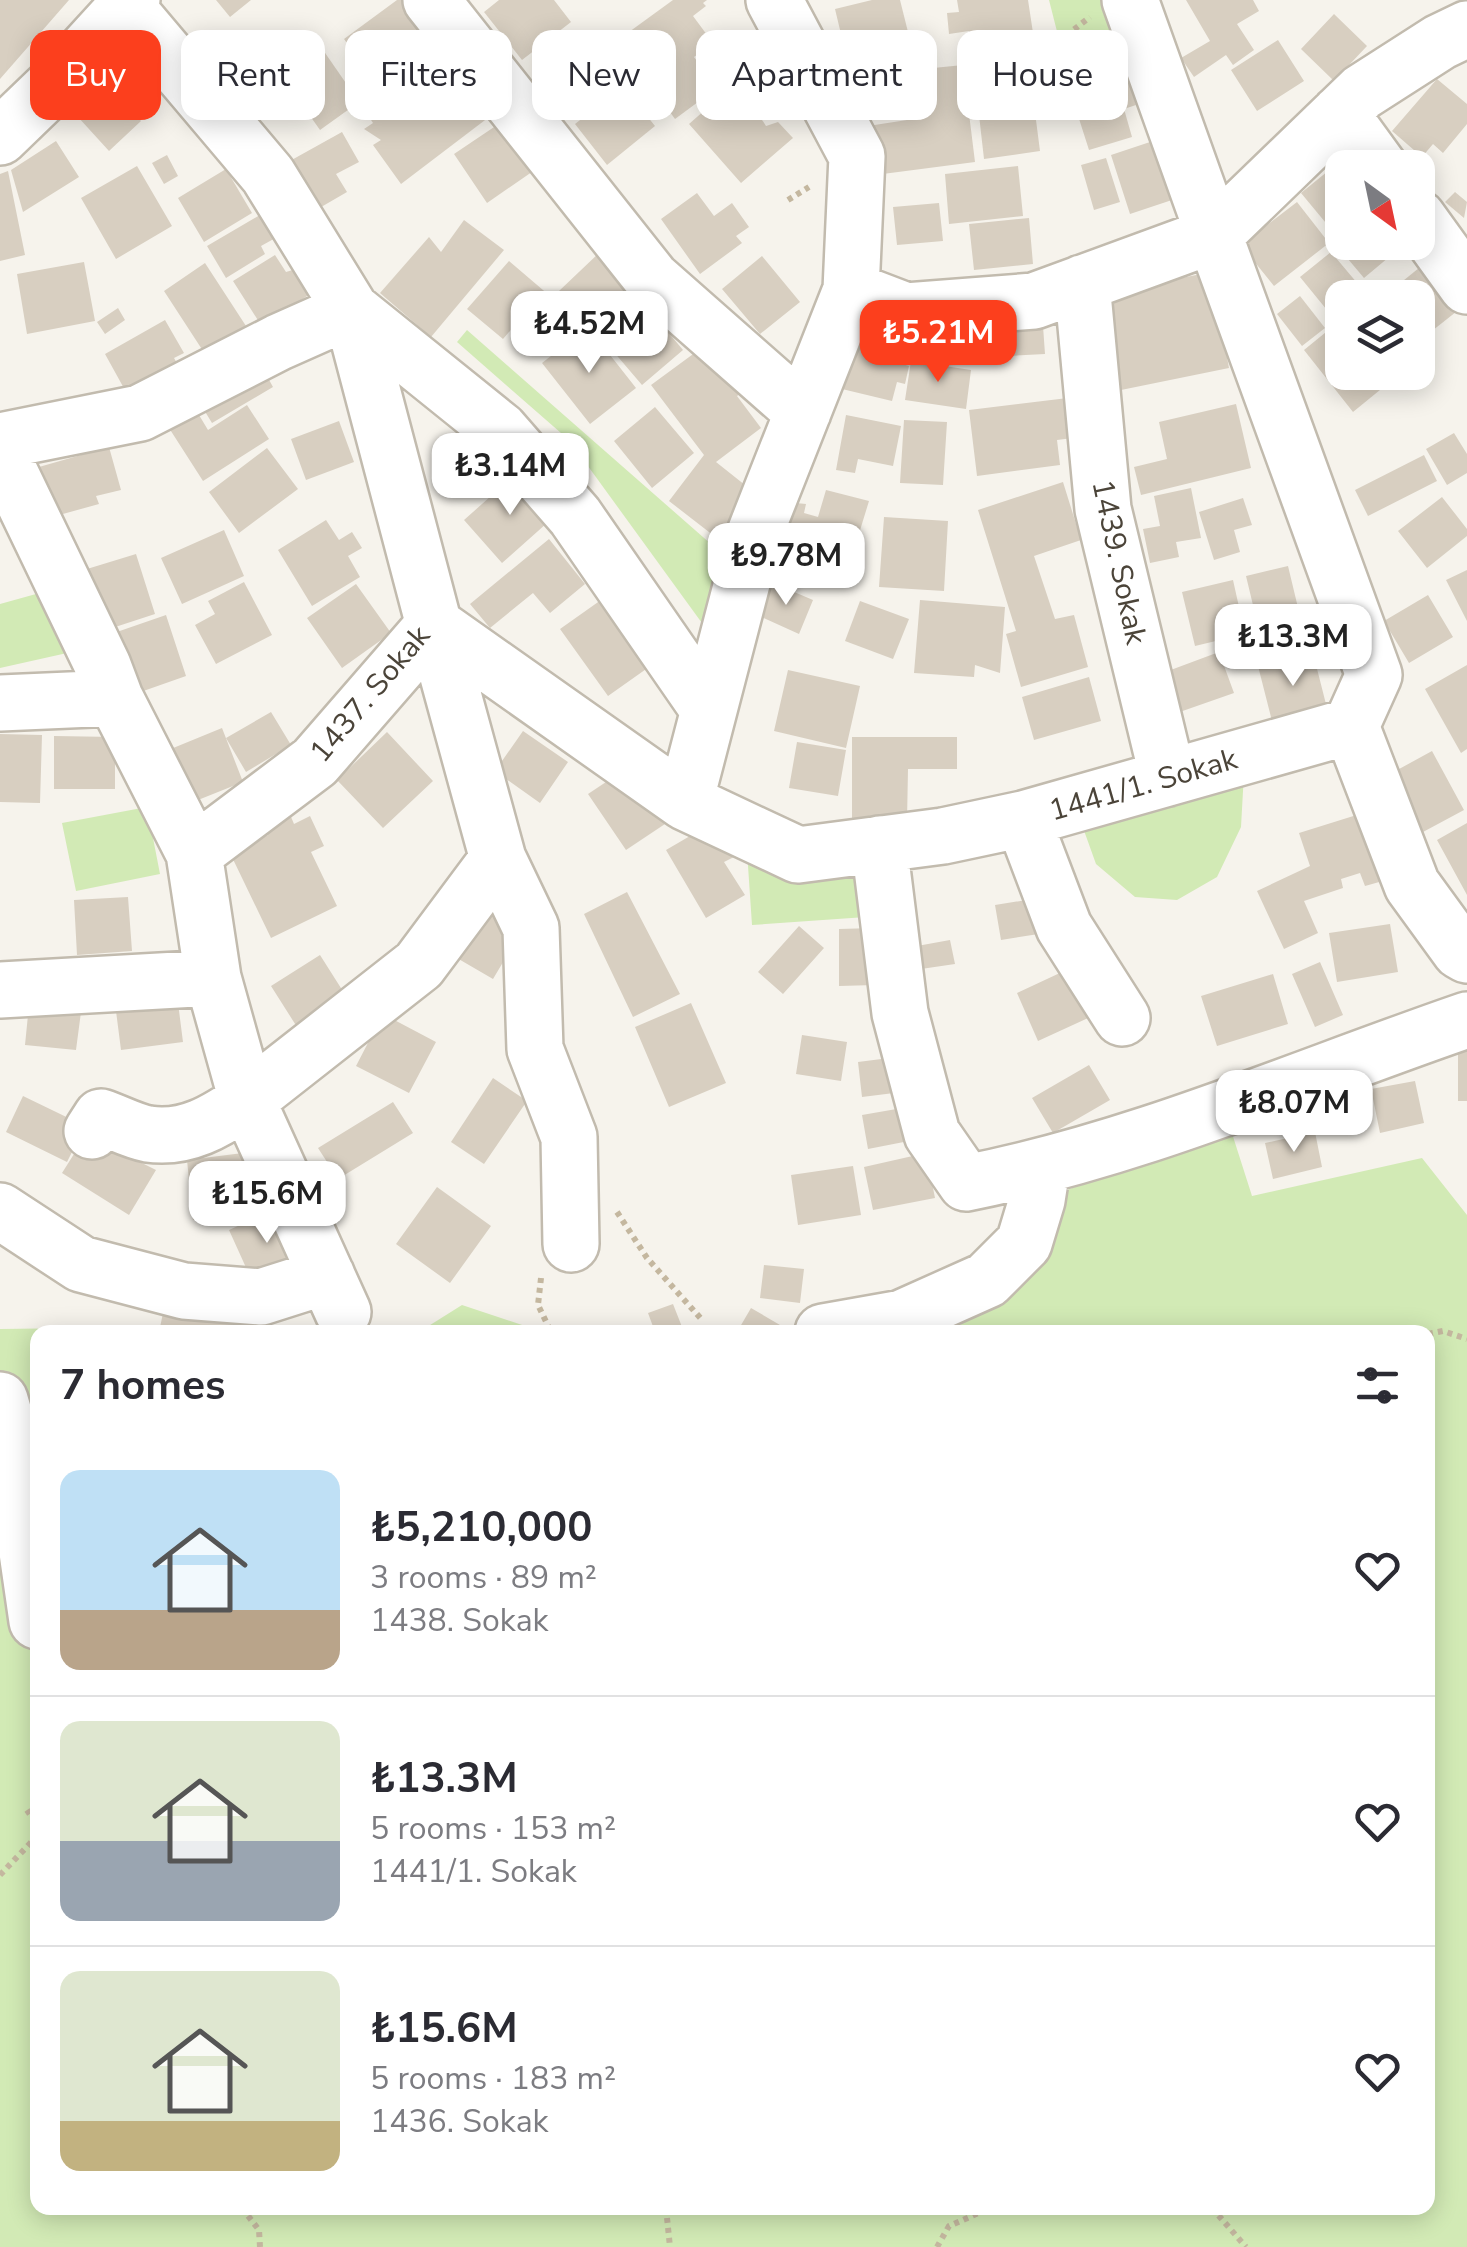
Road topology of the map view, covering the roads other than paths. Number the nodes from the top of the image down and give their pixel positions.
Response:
1 (431, 0) edge
2 (774, 0) edge
3 (129, 3) edge
4 (1114, 5) edge
5 (1467, 29) edge
6 (1340, 114) junction
7 (0, 137) edge
8 (1367, 150) edge
9 (1214, 234) junction
10 (1435, 242) edge
11 (1082, 284) junction
12 (1467, 286) edge
13 (852, 290) junction
14 (352, 310) junction
15 (803, 412) junction
16 (0, 441) edge
17 (0, 452) edge
18 (434, 625) junction
19 (115, 698) junction
20 (0, 703) edge
21 (710, 710) junction
22 (1351, 726) junction
23 (1168, 778) junction
24 (686, 802) junction
25 (1023, 820) junction
26 (879, 844) junction
27 (194, 853) junction
28 (498, 859) junction
29 (1467, 955) edge
30 (213, 978) junction
31 (0, 990) edge
32 (1122, 1018) dead end
33 (1467, 1020) edge
34 (246, 1100) junction
35 (92, 1131) dead end
36 (1042, 1168) junction
37 (0, 1212) edge
38 (570, 1244) dead end
39 (862, 1325) edge
40 (0, 1400) edge
41 (30, 1573) edge

1 - 15 street
2 - 13 street
3 - 7 street
3 - 14 street
4 - 9 street
5 - 6 street
6 - 8 street
6 - 9 street
9 - 11 street
9 - 22 street
10 - 12 street
11 - 13 street
11 - 23 street, 1439. Sokak
13 - 15 street
14 - 16 street
14 - 18 street, 1437. Sokak
14 - 21 street
15 - 21 street
17 - 19 street
18 - 24 street, 1441/1. Sokak
18 - 27 street, 1437. Sokak
18 - 28 street
19 - 20 street
19 - 27 street
21 - 24 street
22 - 23 street, 1441/1. Sokak
22 - 29 street
23 - 25 street, 1441/1. Sokak
24 - 26 street, 1441/1. Sokak
25 - 26 street, 1441/1. Sokak
25 - 32 street
26 - 36 street
27 - 30 street
28 - 34 street
28 - 38 street
30 - 31 street
30 - 34 street
33 - 36 street
34 - 35 street
34 - 37 street
36 - 39 street
40 - 41 street

